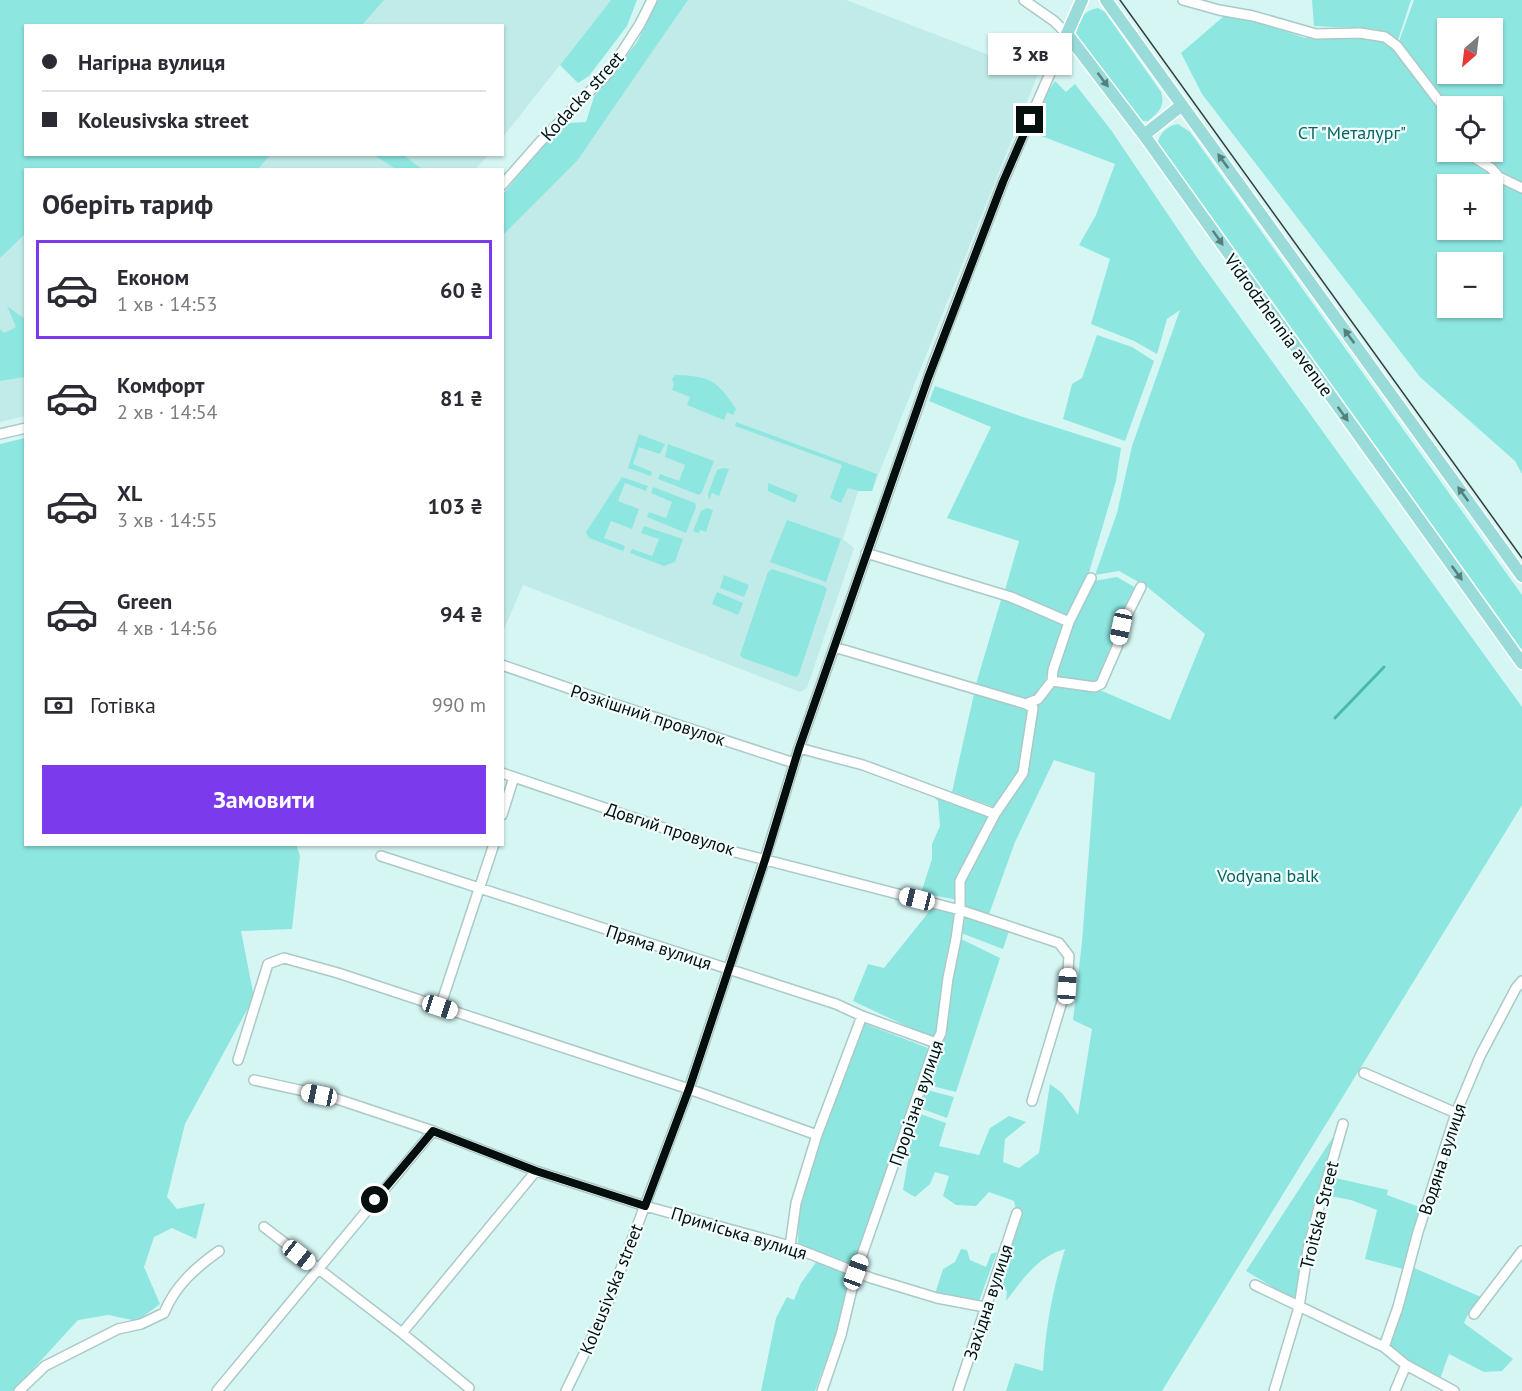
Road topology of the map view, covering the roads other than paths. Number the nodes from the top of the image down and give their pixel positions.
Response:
1 (652, 0) edge
2 (1024, 0) edge
3 (1082, 0) edge
4 (1106, 0) edge
5 (1183, 0) edge
6 (1067, 34) junction
7 (1437, 99) edge
8 (1182, 105) junction
9 (1144, 135) junction
10 (1480, 162) edge
11 (504, 183) edge
12 (1522, 188) edge
13 (24, 428) edge
14 (0, 434) edge
15 (866, 553) junction
16 (1522, 576) edge
17 (1091, 578) dead end
18 (1141, 587) dead end
19 (1069, 622) junction
20 (834, 647) junction
21 (1522, 663) edge
22 (504, 666) edge
23 (1052, 681) junction
24 (1026, 704) junction
25 (799, 748) junction
26 (795, 762) junction
27 (504, 774) edge
28 (514, 777) junction
29 (504, 809) edge
30 (995, 814) junction
31 (493, 846) edge
32 (381, 856) dead end
33 (765, 860) junction
34 (481, 889) junction
35 (960, 910) junction
36 (729, 970) junction
37 (1522, 981) edge
38 (440, 1007) junction
39 (861, 1016) junction
40 (936, 1043) junction
41 (238, 1060) dead end
42 (1364, 1073) dead end
43 (254, 1080) dead end
44 (689, 1089) junction
45 (1032, 1101) dead end
46 (1456, 1113) junction
47 (1343, 1124) dead end
48 (433, 1131) junction
49 (817, 1135) junction
50 (536, 1171) junction
51 (645, 1206) junction
52 (1017, 1213) dead end
53 (264, 1227) dead end
54 (790, 1246) junction
55 (219, 1251) dead end
56 (1522, 1251) edge
57 (317, 1269) junction
58 (856, 1272) junction
59 (1255, 1285) dead end
60 (985, 1307) junction
61 (1299, 1307) junction
62 (1474, 1314) dead end
63 (402, 1333) junction
64 (1384, 1347) junction
65 (1406, 1365) junction
66 (469, 1389) dead end
67 (19, 1391) edge
68 (217, 1391) edge
69 (566, 1391) edge
70 (822, 1391) edge
71 (958, 1391) edge
72 (1274, 1391) edge
73 (1395, 1391) edge
74 (1454, 1391) edge

1 - 11 street, Kodacka street
2 - 6 street, Vidrodzhennia avenue
3 - 6 main road
4 - 8 main road
5 - 7 street
6 -> 9 main road, Vidrodzhennia avenue
6 - 15 street, Koleusivska street
8 - 9 main road
16 -> 8 main road
9 -> 21 main road, Vidrodzhennia avenue
10 - 12 street
13 - 14 street
15 - 19 street
15 - 20 street, Koleusivska street
17 - 19 street
18 - 23 street
19 - 23 street
20 - 24 street
20 - 25 street, Koleusivska street
22 - 26 street, Розкішний провулок
23 - 24 street
24 - 30 street, Прорізна вулиця
25 - 26 street, Koleusivska street
25 - 30 street
26 - 33 street, Koleusivska street
27 - 28 street, Довгий провулок
28 - 29 street
28 - 33 street, Довгий провулок
30 - 35 street, Прорізна вулиця
31 - 34 street
32 - 34 street, Пряма вулиця
33 - 35 street, Довгий провулок
33 - 36 street, Koleusivska street
34 - 36 street, Пряма вулиця
34 - 38 street
35 - 40 street, Прорізна вулиця
35 - 45 street, Довгий провулок
36 - 39 street, Пряма вулиця
36 - 44 street, Koleusivska street
37 - 46 street, Водяна вулиця
38 - 41 street
38 - 44 street
39 - 40 street, Пряма вулиця
39 - 49 street
40 - 58 street, Прорізна вулиця
42 - 46 street
43 - 48 street, Приміська вулиця
44 - 49 street
44 - 51 street, Koleusivska street
46 - 64 street, Водяна вулиця
47 - 61 street, Troitska Street
48 - 50 street, Приміська вулиця
48 - 57 street
49 - 54 street
50 - 51 street, Приміська вулиця
50 - 63 street
51 - 54 street, Приміська вулиця
51 - 69 street, Koleusivska street
52 - 60 street, Західна вулиця
53 - 57 street
54 - 58 street, Приміська вулиця
55 - 67 street
56 - 62 street
57 - 63 street
57 - 68 street
58 - 60 street, Приміська вулиця
58 - 70 street, Прорізна вулиця
59 - 61 street
60 - 71 street, Західна вулиця
61 - 64 street
61 - 72 street, Troitska Street
63 - 66 street
64 - 65 street
65 - 73 street
65 - 74 street

